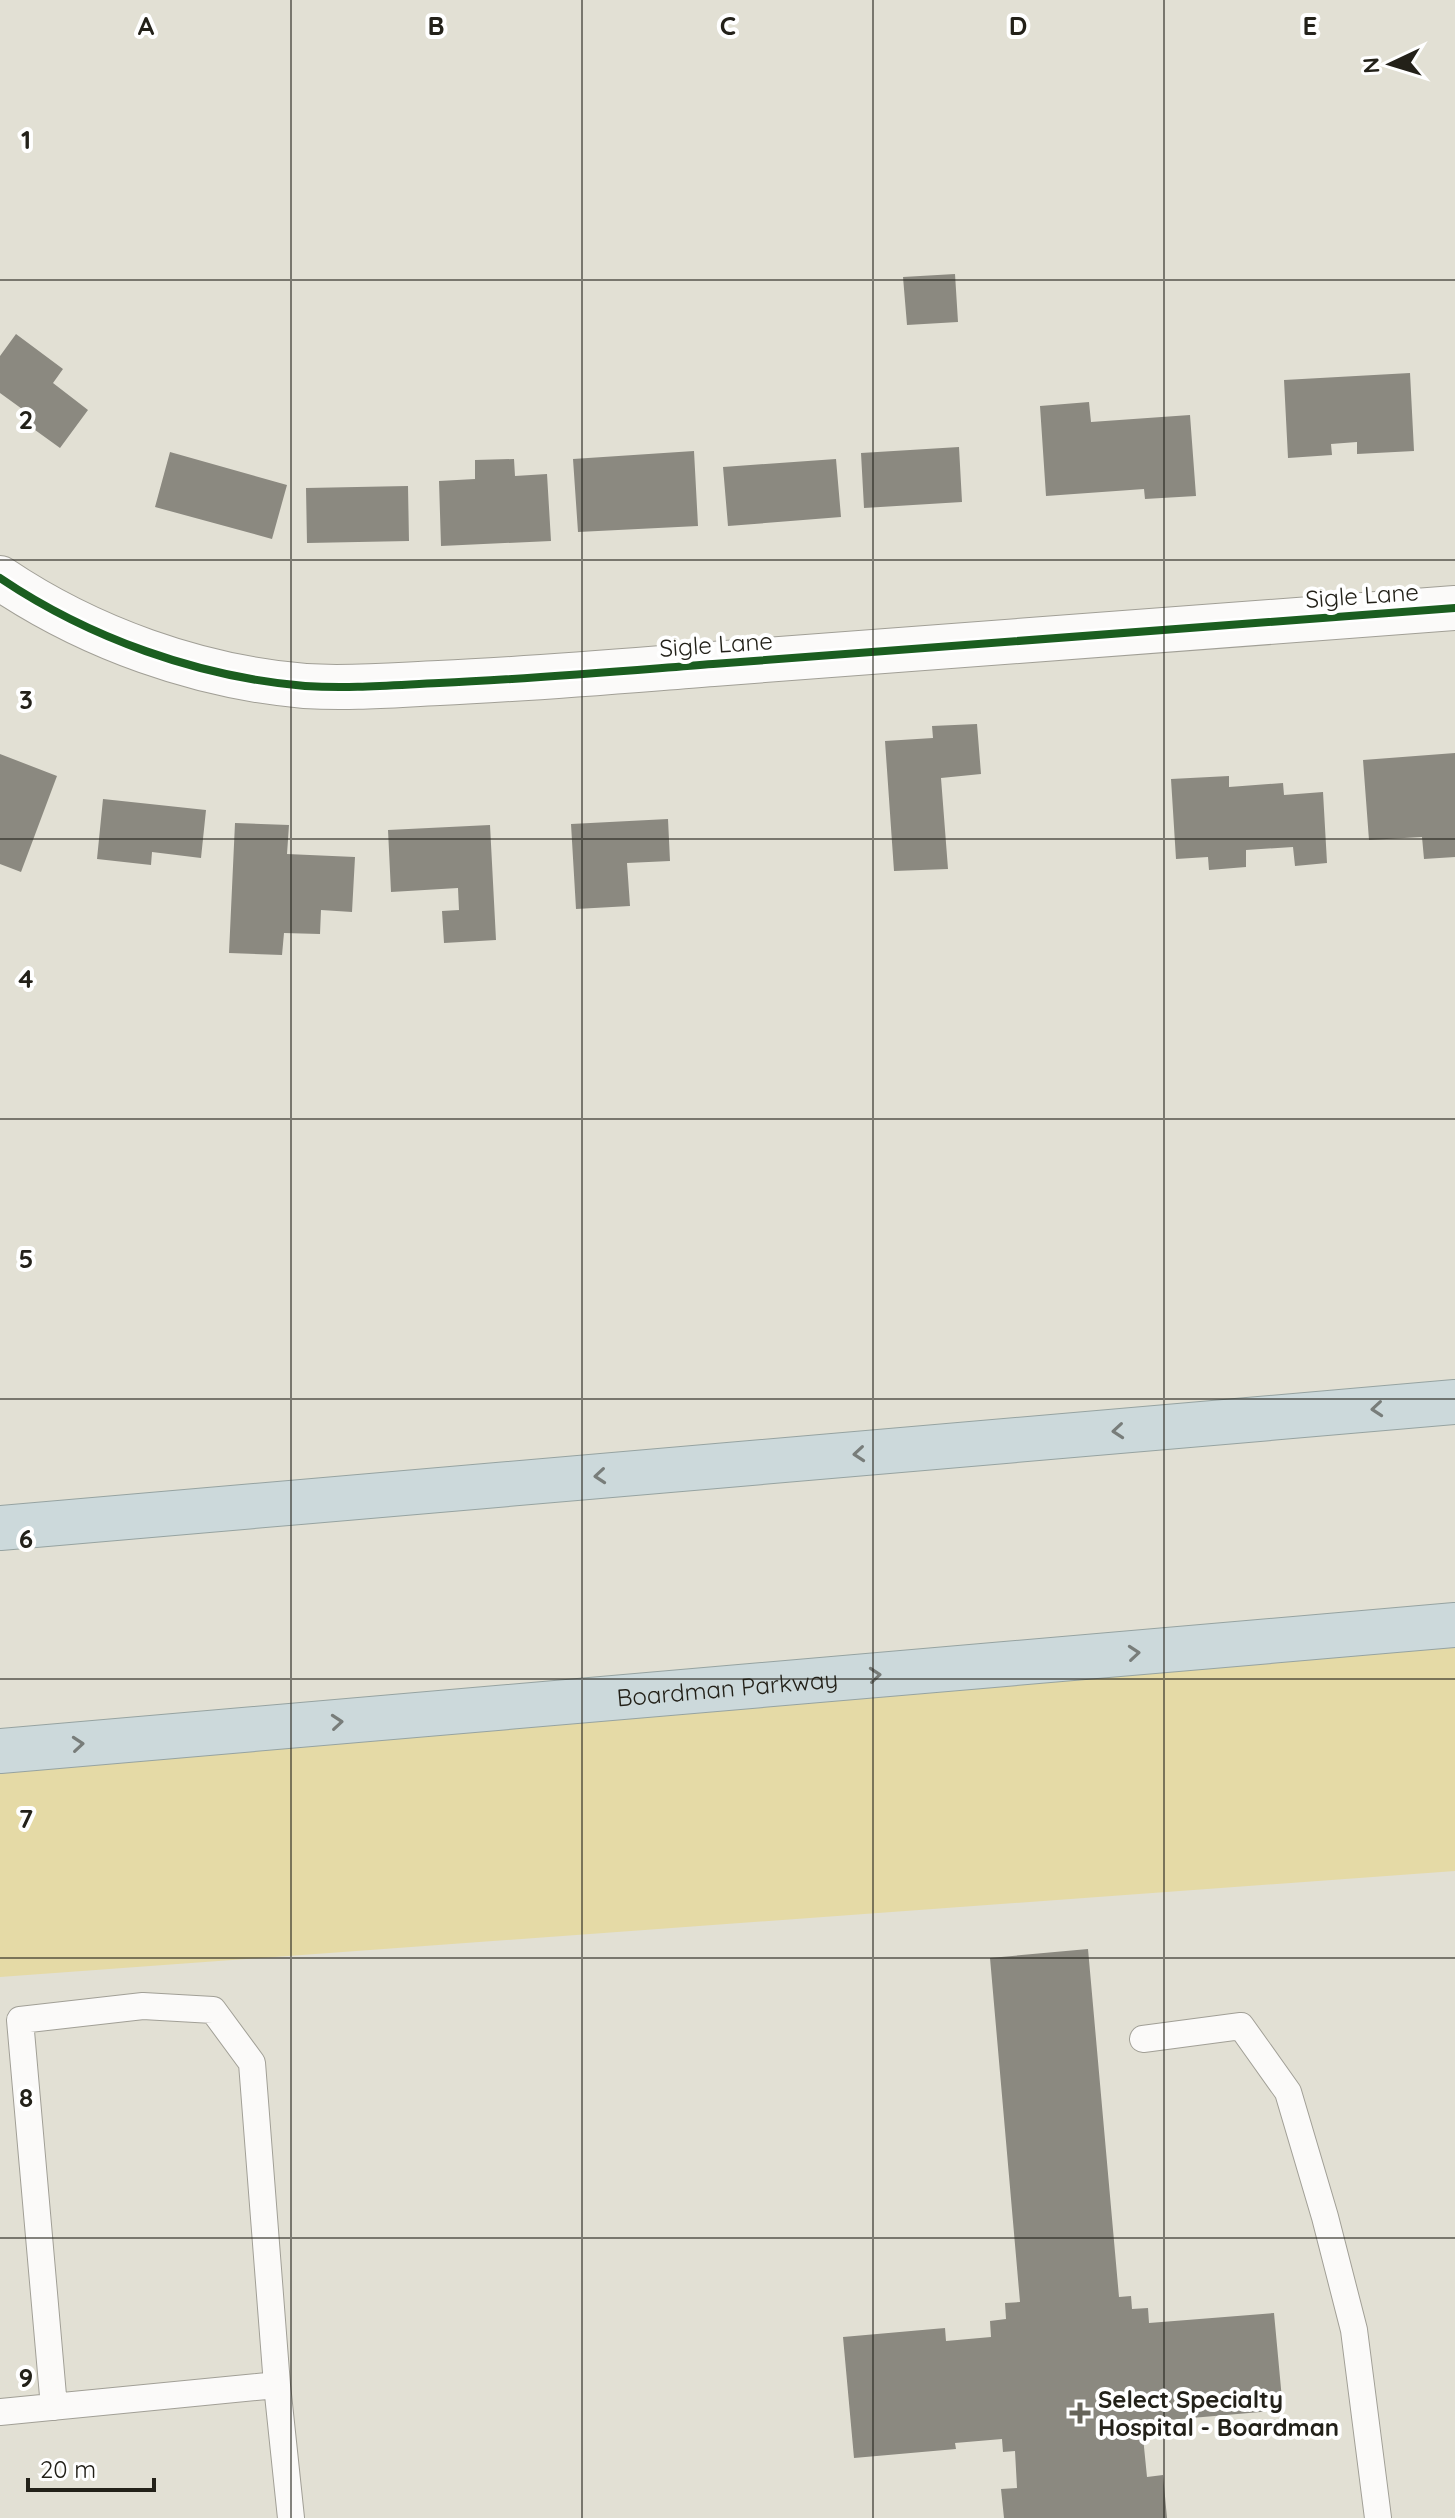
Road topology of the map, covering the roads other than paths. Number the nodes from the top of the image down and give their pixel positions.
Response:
1 (0, 578) edge
2 (1455, 608) edge
3 (1455, 1402) edge
4 (0, 1528) edge
5 (1455, 1625) edge
6 (0, 1751) edge
7 (1143, 2039) dead end
8 (277, 2385) junction
9 (54, 2407) junction
10 (0, 2412) edge
11 (291, 2518) edge
12 (1378, 2518) edge

1 - 2 street, Sigle Lane
3 -> 4 highway
6 -> 5 highway, Boardman Parkway
7 - 12 lane
8 - 9 lane
8 - 9 lane
8 - 11 lane
9 - 10 lane

